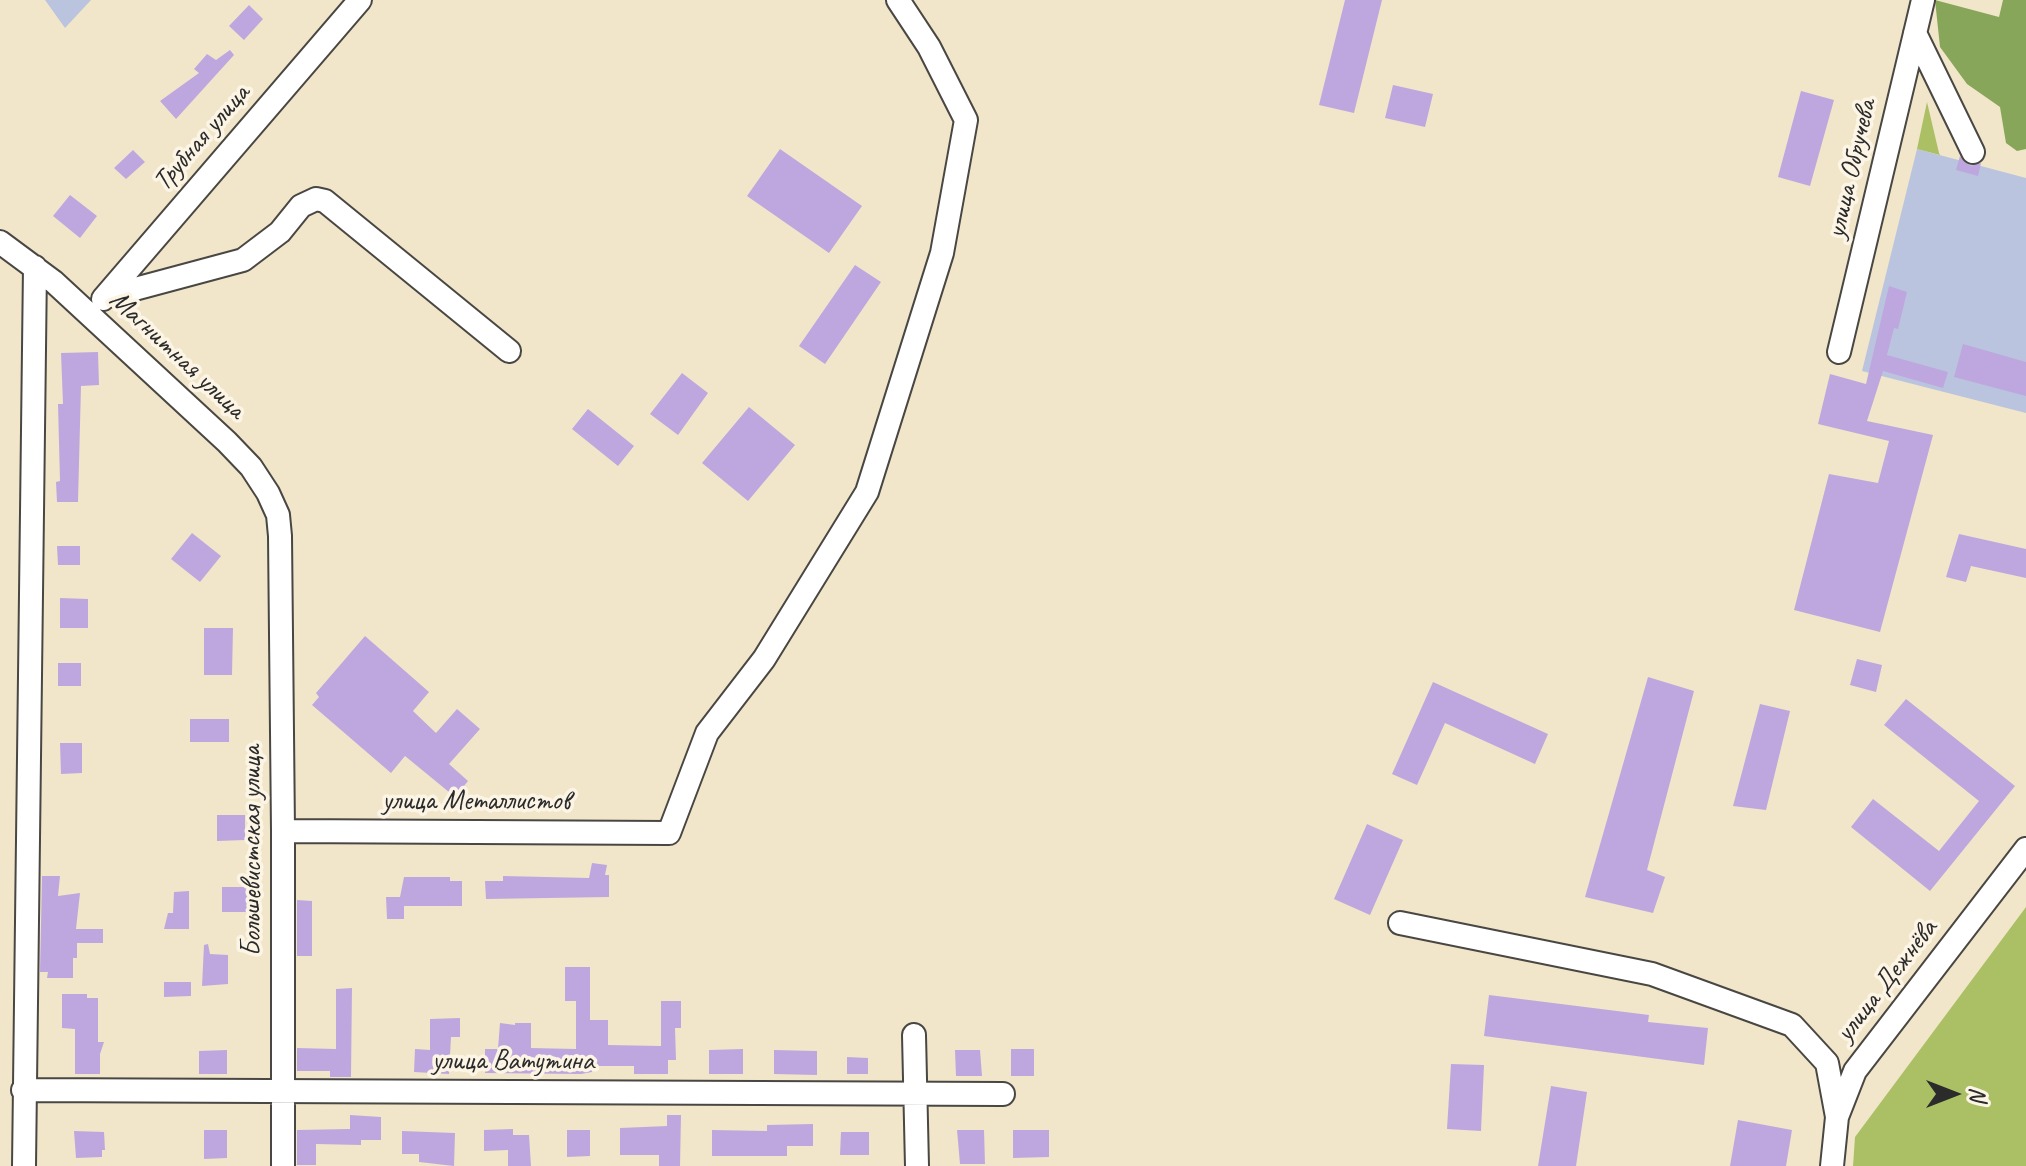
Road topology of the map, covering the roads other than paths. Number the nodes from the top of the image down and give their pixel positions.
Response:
1 (360, 0) edge
2 (898, 0) edge
3 (1923, 0) edge
4 (1915, 33) junction
5 (1973, 152) dead end
6 (0, 242) edge
7 (35, 267) junction
8 (105, 297) junction
9 (89, 315) junction
10 (509, 351) dead end
11 (1839, 352) dead end
12 (280, 536) joint
13 (283, 831) junction
14 (2026, 849) edge
15 (1400, 923) dead end
16 (914, 1035) dead end
17 (23, 1090) junction
18 (283, 1090) junction
19 (1003, 1094) dead end
20 (914, 1095) junction
21 (1837, 1117) junction
22 (24, 1166) edge
23 (283, 1166) edge
24 (917, 1166) edge
25 (1832, 1166) edge

1 - 8 street, Трубная улица
2 - 13 street, улица Металлистов
3 - 4 street, улица Обручева
4 - 5 street
4 - 11 street, улица Обручева
6 - 7 street, Магнитная улица
7 - 9 street, Магнитная улица
7 - 17 street
8 - 9 street, Трубная улица
8 - 10 street
9 - 12 street, Магнитная улица
12 - 13 street, Большевистская улица
13 - 18 street, Большевистская улица
14 - 21 street, улица Дежнёва
15 - 21 street
16 - 20 street
17 - 18 street, улица Ватутина
17 - 22 street
18 - 20 street, улица Ватутина
18 - 23 street, Большевистская улица
19 - 20 street, улица Ватутина
20 - 24 street
21 - 25 street, улица Дежнёва

